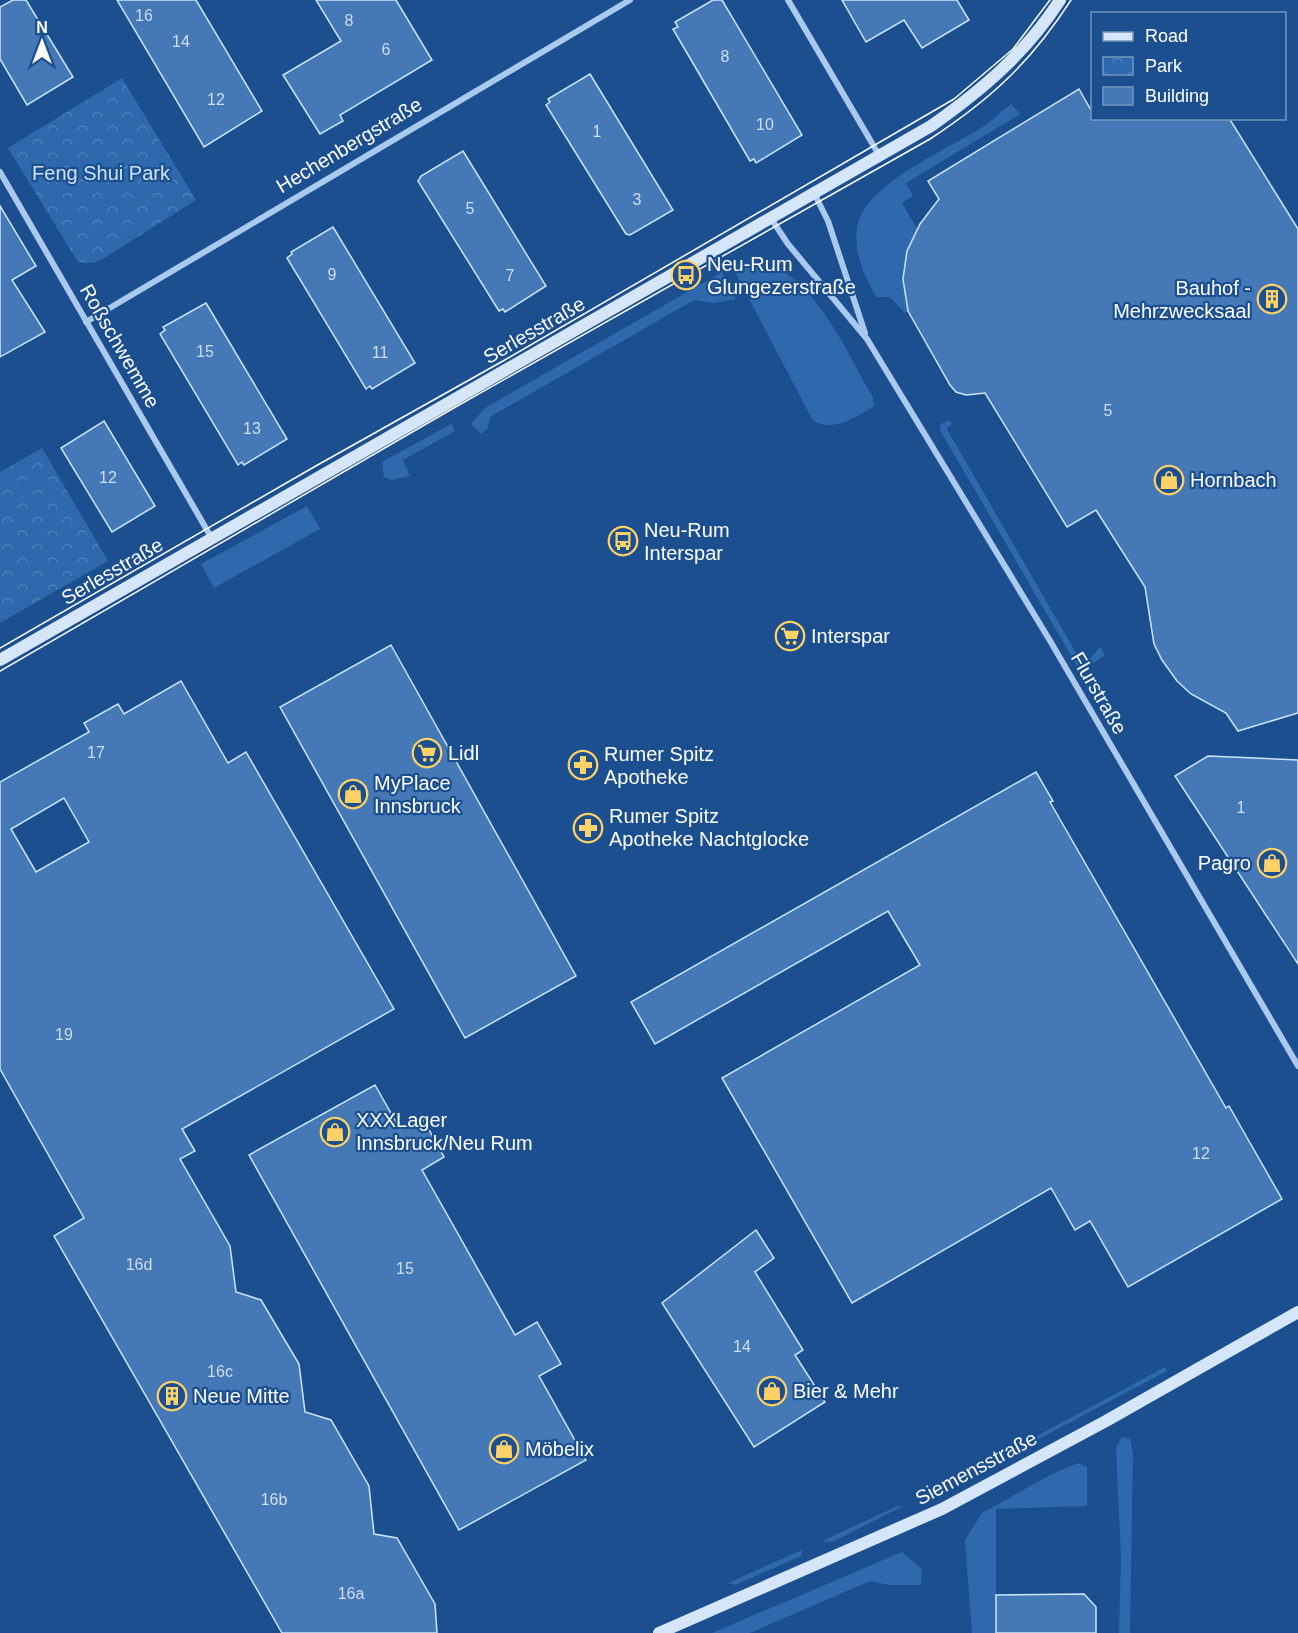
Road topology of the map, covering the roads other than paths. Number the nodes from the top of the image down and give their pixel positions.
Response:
1 (630, 0) edge
2 (788, 0) edge
3 (1060, 0) edge
4 (879, 155) junction
5 (0, 172) edge
6 (814, 193) junction
7 (770, 216) junction
8 (86, 321) junction
9 (867, 339) junction
10 (211, 537) junction
11 (0, 660) edge
12 (1298, 1066) edge
13 (1298, 1312) edge
14 (659, 1633) edge

1 - 8 street, Hechenbergstraße
2 - 4 street
3 - 4 street, Serlesstraße
4 - 6 street, Serlesstraße
5 - 8 street, Roßschwemme
6 - 7 street, Serlesstraße
6 - 9 street, Flurstraße
7 - 9 street, Flurstraße
7 - 10 street, Serlesstraße
8 - 10 street, Roßschwemme
9 - 12 street, Flurstraße
10 - 11 street, Serlesstraße
13 - 14 street, Siemensstraße

